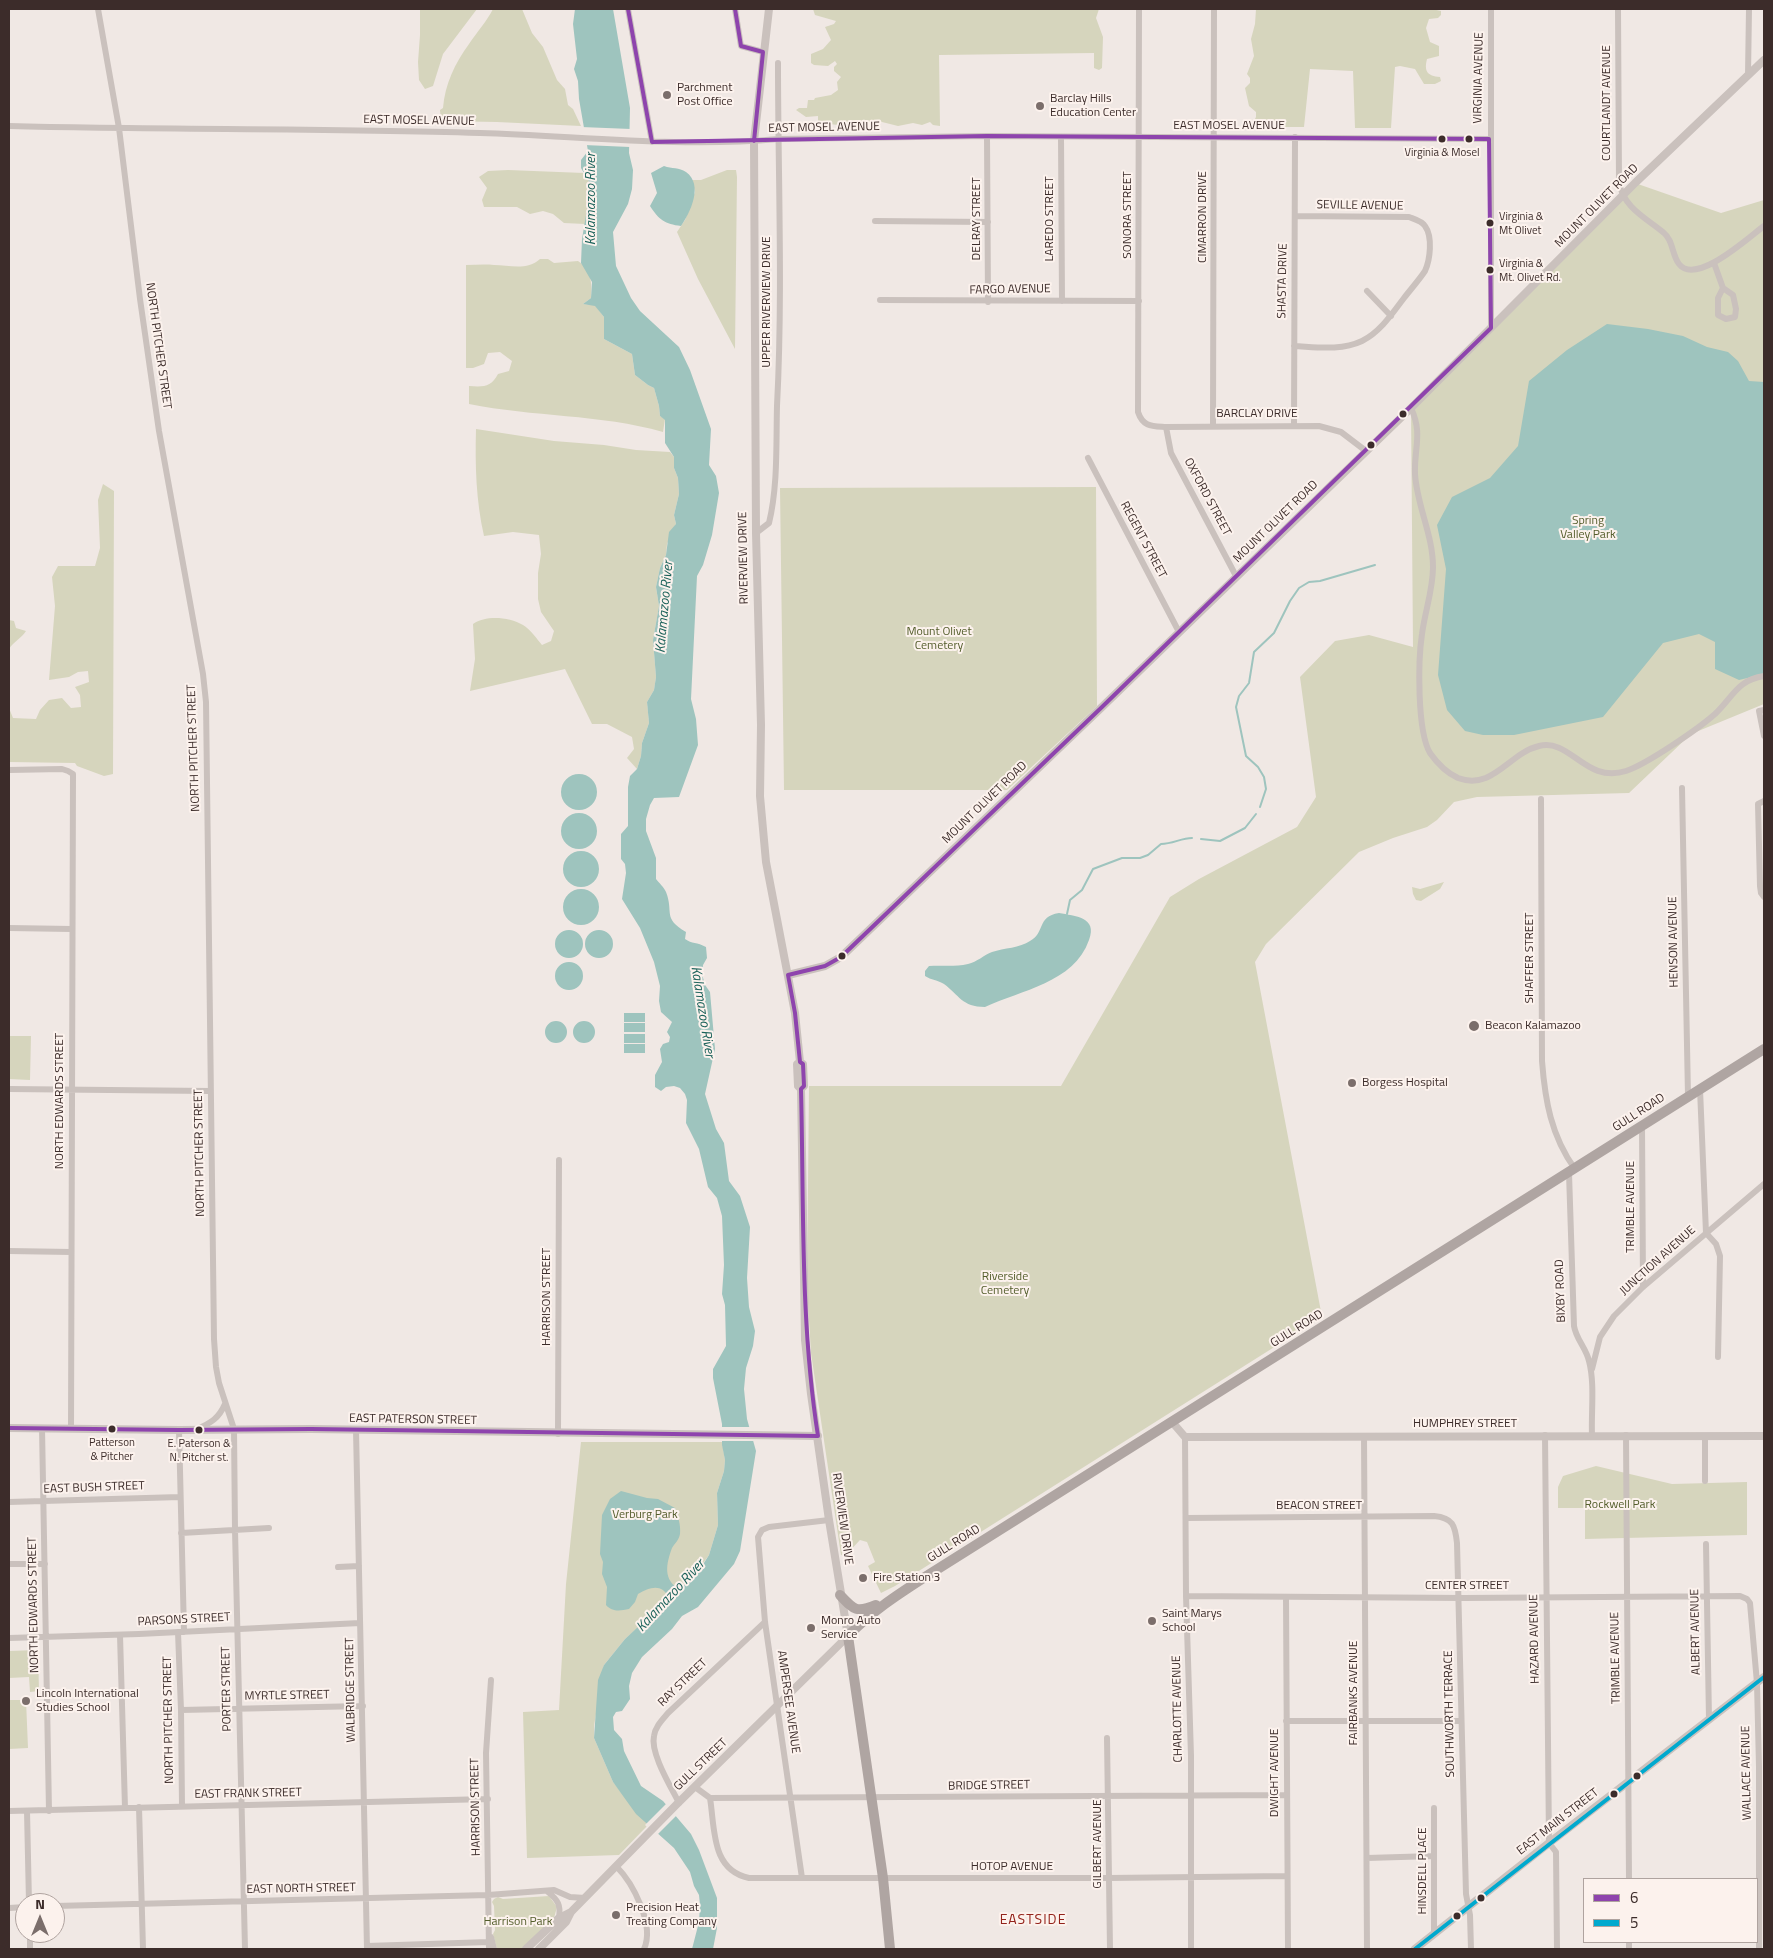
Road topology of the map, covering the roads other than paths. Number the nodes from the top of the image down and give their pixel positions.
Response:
1 (98, 9) edge
2 (628, 9) edge
3 (735, 9) edge
4 (769, 9) edge
5 (1138, 9) edge
6 (1214, 9) edge
7 (1491, 9) edge
8 (1618, 9) edge
9 (1749, 9) edge
10 (764, 52) junction
11 (1764, 60) edge
12 (778, 63) dead end
13 (1748, 75) junction
14 (9, 126) edge
15 (119, 128) junction
16 (988, 136) junction
17 (1061, 137) junction
18 (1139, 137) junction
19 (1214, 137) junction
20 (1295, 137) junction
21 (1490, 139) junction
22 (778, 140) junction
23 (652, 142) junction
24 (754, 142) junction
25 (1623, 197) junction
26 (1295, 216) junction
27 (875, 222) dead end
28 (988, 222) junction
29 (1764, 226) edge
30 (1714, 263) junction
31 (1723, 288) junction
32 (1367, 291) dead end
33 (880, 300) dead end
34 (1062, 301) junction
35 (1139, 301) junction
36 (988, 302) junction
37 (1391, 316) junction
38 (1491, 328) junction
39 (1294, 346) junction
40 (1411, 408) junction
41 (1141, 422) joint
42 (1213, 425) junction
43 (1294, 426) junction
44 (1166, 427) junction
45 (1366, 451) junction
46 (1088, 458) dead end
47 (756, 533) junction
48 (1236, 576) junction
49 (1178, 632) junction
50 (1764, 676) edge
51 (1764, 710) edge
52 (1764, 736) edge
53 (9, 770) edge
54 (1682, 788) dead end
55 (1541, 799) dead end
56 (1764, 801) edge
57 (1762, 838) edge
58 (1764, 896) edge
59 (9, 928) edge
60 (71, 928) junction
61 (788, 975) junction
62 (1764, 1049) edge
63 (9, 1089) edge
64 (1700, 1089) junction
65 (71, 1090) junction
66 (210, 1090) junction
67 (1688, 1096) junction
68 (1642, 1126) junction
69 (559, 1160) dead end
70 (1572, 1171) junction
71 (1764, 1183) edge
72 (1706, 1233) junction
73 (9, 1251) edge
74 (70, 1252) junction
75 (1643, 1287) junction
76 (1718, 1357) dead end
77 (1591, 1372) junction
78 (225, 1404) junction
79 (1173, 1423) junction
80 (9, 1428) edge
81 (42, 1428) junction
82 (71, 1429) junction
83 (234, 1429) junction
84 (179, 1430) junction
85 (193, 1430) junction
86 (356, 1430) junction
87 (558, 1434) junction
88 (1545, 1435) junction
89 (1592, 1435) junction
90 (1626, 1435) junction
91 (818, 1436) junction
92 (1364, 1436) junction
93 (1705, 1436) junction
94 (1764, 1436) edge
95 (1185, 1437) junction
96 (1705, 1481) dead end
97 (180, 1497) junction
98 (43, 1501) junction
99 (9, 1502) edge
100 (1365, 1517) junction
101 (1187, 1518) junction
102 (829, 1520) junction
103 (1450, 1521) joint
104 (269, 1528) dead end
105 (235, 1530) junction
106 (181, 1532) junction
107 (1706, 1544) dead end
108 (9, 1564) edge
109 (45, 1564) junction
110 (359, 1566) junction
111 (338, 1567) dead end
112 (840, 1595) junction
113 (1186, 1596) junction
114 (1707, 1596) junction
115 (1286, 1597) junction
116 (1364, 1597) junction
117 (1546, 1597) junction
118 (1626, 1597) junction
119 (1459, 1598) junction
120 (1747, 1599) joint
121 (889, 1600) junction
122 (765, 1622) junction
123 (360, 1623) junction
124 (237, 1628) junction
125 (181, 1632) junction
126 (120, 1635) junction
127 (848, 1636) junction
128 (9, 1638) edge
129 (46, 1638) junction
130 (1764, 1677) edge
131 (491, 1680) dead end
132 (1757, 1683) junction
133 (363, 1706) junction
134 (777, 1707) junction
135 (239, 1708) junction
136 (181, 1710) junction
137 (1709, 1720) junction
138 (1286, 1721) junction
139 (1365, 1721) junction
140 (1461, 1721) junction
141 (1106, 1738) dead end
142 (1762, 1767) edge
143 (1628, 1782) junction
144 (694, 1787) junction
145 (1190, 1794) junction
146 (1287, 1795) junction
147 (1109, 1796) junction
148 (710, 1798) junction
149 (790, 1798) junction
150 (871, 1798) junction
151 (488, 1799) junction
152 (364, 1802) junction
153 (678, 1804) junction
154 (241, 1805) junction
155 (182, 1806) junction
156 (139, 1807) junction
157 (125, 1808) junction
158 (1434, 1808) dead end
159 (9, 1811) edge
160 (27, 1811) junction
161 (50, 1811) junction
162 (1549, 1843) junction
163 (1434, 1856) junction
164 (1366, 1858) junction
165 (616, 1866) junction
166 (1191, 1876) junction
167 (1287, 1876) junction
168 (802, 1878) junction
169 (883, 1878) junction
170 (1109, 1878) junction
171 (1629, 1878) edge
172 (548, 1892) junction
173 (29, 1893) edge
174 (488, 1895) junction
175 (365, 1898) junction
176 (585, 1898) junction
177 (244, 1902) junction
178 (142, 1904) junction
179 (65, 1906) edge
180 (1469, 1907) junction
181 (571, 1912) junction
182 (558, 1918) junction
183 (1762, 1929) edge
184 (489, 1933) junction
185 (1434, 1934) junction
186 (489, 1946) edge
187 (367, 1948) edge
188 (143, 1949) edge
189 (245, 1949) edge
190 (494, 1949) edge
191 (526, 1949) edge
192 (539, 1949) edge
193 (644, 1949) edge
194 (890, 1949) edge
195 (1110, 1949) edge
196 (1191, 1949) edge
197 (1288, 1949) edge
198 (1367, 1949) edge
199 (1415, 1949) edge
200 (1472, 1949) edge
201 (1557, 1949) edge
202 (1759, 1949) edge

1 - 15 street, NORTH PITCHER STREET
2 - 23 street
3 - 10 street
4 - 10 street, RIVERVIEW DRIVE
5 - 18 street, SONORA STREET
6 - 19 street, CIMARRON DRIVE
7 - 21 street, VIRGINIA AVENUE
8 - 25 street, COURTLANDT AVENUE
9 - 13 street
10 - 24 street, RIVERVIEW DRIVE
11 - 13 street, MOUNT OLIVET ROAD
12 - 22 street, UPPER RIVERVIEW DRIVE
13 - 25 street, MOUNT OLIVET ROAD
14 - 15 street, EAST MOSEL AVENUE
15 - 23 street, EAST MOSEL AVENUE
15 - 66 street, NORTH PITCHER STREET
16 - 17 street, EAST MOSEL AVENUE
16 - 22 street, EAST MOSEL AVENUE
16 - 28 street, DELRAY STREET
17 - 18 street, EAST MOSEL AVENUE
17 - 34 street, LAREDO STREET
18 - 19 street, EAST MOSEL AVENUE
18 - 35 street, SONORA STREET
19 - 20 street, EAST MOSEL AVENUE
19 - 42 street, CIMARRON DRIVE
20 - 21 street, EAST MOSEL AVENUE
20 - 26 street, SHASTA DRIVE
21 - 38 street, VIRGINIA AVENUE
22 - 24 street, EAST MOSEL AVENUE
22 - 47 street, UPPER RIVERVIEW DRIVE
23 - 24 street, EAST MOSEL AVENUE
24 - 47 street, RIVERVIEW DRIVE
25 - 30 street
25 - 38 street, MOUNT OLIVET ROAD
26 - 37 street, SEVILLE AVENUE
26 - 39 street, SHASTA DRIVE
27 - 28 street
28 - 36 street, DELRAY STREET
29 - 30 street
30 - 31 street
31 - 31 street
32 - 37 street
33 - 36 street, FARGO AVENUE
34 - 35 street, FARGO AVENUE
34 - 36 street, FARGO AVENUE
35 - 41 street, SONORA STREET
37 - 39 street
38 - 40 street, MOUNT OLIVET ROAD
39 - 43 street, SHASTA DRIVE
40 - 45 street, MOUNT OLIVET ROAD
40 - 50 street
41 - 44 street, BARCLAY DRIVE
42 - 43 street, BARCLAY DRIVE
42 - 44 street, BARCLAY DRIVE
43 - 45 street, BARCLAY DRIVE
44 - 48 street, OXFORD STREET
45 - 48 street, MOUNT OLIVET ROAD
46 - 49 street, REGENT STREET
47 - 61 street, RIVERVIEW DRIVE
48 - 49 street, MOUNT OLIVET ROAD
49 - 61 street, MOUNT OLIVET ROAD
51 - 52 street
53 - 60 street, NORTH EDWARDS STREET
54 - 67 street, HENSON AVENUE
55 - 70 street, SHAFFER STREET
56 - 57 street
57 - 58 street
59 - 60 street
60 - 65 street, NORTH EDWARDS STREET
61 - 91 street, RIVERVIEW DRIVE
62 - 64 main road, GULL ROAD
63 - 65 street
64 - 67 main road, GULL ROAD
64 - 72 street
65 - 66 street
65 - 74 street, NORTH EDWARDS STREET
66 - 78 street, NORTH PITCHER STREET
67 - 68 main road, GULL ROAD
68 - 70 main road, GULL ROAD
68 - 75 street, TRIMBLE AVENUE
69 - 87 street, HARRISON STREET
70 - 77 street, BIXBY ROAD
70 - 79 main road, GULL ROAD
71 - 72 street, JUNCTION AVENUE
72 - 75 street, JUNCTION AVENUE
72 - 76 street
73 - 74 street
74 - 82 street, NORTH EDWARDS STREET
75 - 77 street, JUNCTION AVENUE
77 - 89 street, BIXBY ROAD
78 - 83 street, NORTH PITCHER STREET
78 - 85 street
79 - 95 street
79 - 121 main road, GULL ROAD
80 - 81 street, EAST PATERSON STREET
81 - 82 street, EAST PATERSON STREET
81 - 98 street, NORTH EDWARDS STREET
82 - 84 street, EAST PATERSON STREET
83 - 85 street, EAST PATERSON STREET
83 - 86 street, EAST PATERSON STREET
83 - 105 street, PORTER STREET
84 - 85 street, EAST PATERSON STREET
84 - 97 street, NORTH PITCHER STREET
86 - 87 street, EAST PATERSON STREET
86 - 110 street, WALBRIDGE STREET
87 - 91 street, EAST PATERSON STREET
88 - 89 street, HUMPHREY STREET
88 - 92 street, HUMPHREY STREET
88 - 117 street, HAZARD AVENUE
89 - 90 street, HUMPHREY STREET
90 - 93 street, HUMPHREY STREET
90 - 118 street, TRIMBLE AVENUE
91 - 102 street, RIVERVIEW DRIVE
92 - 95 street, HUMPHREY STREET
92 - 100 street, FAIRBANKS AVENUE
93 - 94 street, HUMPHREY STREET
93 - 96 street
95 - 101 street, CHARLOTTE AVENUE
97 - 98 street, EAST BUSH STREET
97 - 106 street, NORTH PITCHER STREET
98 - 99 street, EAST BUSH STREET
98 - 109 street, NORTH EDWARDS STREET
100 - 101 street, BEACON STREET
100 - 103 street, BEACON STREET
100 - 116 street, FAIRBANKS AVENUE
101 - 113 street, CHARLOTTE AVENUE
102 - 112 street, RIVERVIEW DRIVE
102 - 122 street, AMPERSEE AVENUE
103 - 119 street, SOUTHWORTH TERRACE
104 - 105 street
105 - 106 street
105 - 124 street, PORTER STREET
106 - 125 street, NORTH PITCHER STREET
107 - 114 street, ALBERT AVENUE
108 - 109 street
109 - 129 street, NORTH EDWARDS STREET
110 - 111 street
110 - 123 street, WALBRIDGE STREET
112 - 121 main road
112 - 127 street, RIVERVIEW DRIVE
113 - 115 street, CENTER STREET
113 - 145 street, CHARLOTTE AVENUE
114 - 118 street, CENTER STREET
114 - 120 street, CENTER STREET
114 - 137 street, ALBERT AVENUE
115 - 116 street, CENTER STREET
115 - 138 street, DWIGHT AVENUE
116 - 119 street, CENTER STREET
116 - 139 street, FAIRBANKS AVENUE
117 - 118 street, CENTER STREET
117 - 119 street, CENTER STREET
117 - 162 street, HAZARD AVENUE
118 - 143 street, TRIMBLE AVENUE
119 - 140 street, SOUTHWORTH TERRACE
120 - 132 street, WALLACE AVENUE
121 - 127 main road, GULL ROAD
122 - 134 street, AMPERSEE AVENUE
122 - 153 street, RAY STREET
123 - 124 street, PARSONS STREET
123 - 133 street, WALBRIDGE STREET
124 - 125 street, PARSONS STREET
124 - 135 street, PORTER STREET
125 - 126 street, PARSONS STREET
125 - 136 street, NORTH PITCHER STREET
126 - 129 street, PARSONS STREET
126 - 157 street
127 - 134 street, GULL STREET
127 - 150 main road, RIVERVIEW DRIVE
128 - 129 street, PARSONS STREET
129 - 161 street, NORTH EDWARDS STREET
130 - 132 street, EAST MAIN STREET
131 - 151 street, HARRISON STREET
132 - 137 street, EAST MAIN STREET
132 - 142 street, WALLACE AVENUE
133 - 135 street, MYRTLE STREET
133 - 152 street, WALBRIDGE STREET
134 - 144 street, GULL STREET
134 - 149 street, AMPERSEE AVENUE
135 - 136 street, MYRTLE STREET
135 - 154 street, PORTER STREET
136 - 155 street, NORTH PITCHER STREET
137 - 143 street, EAST MAIN STREET
138 - 139 street
138 - 146 street, DWIGHT AVENUE
139 - 140 street
139 - 164 street, FAIRBANKS AVENUE
140 - 180 street, SOUTHWORTH TERRACE
141 - 147 street, GILBERT AVENUE
142 - 183 street, WALLACE AVENUE
143 - 162 street, EAST MAIN STREET
143 - 171 street, TRIMBLE AVENUE
144 - 148 street
144 - 153 street, GULL STREET
145 - 146 street, BRIDGE STREET
145 - 147 street, BRIDGE STREET
145 - 166 street, CHARLOTTE AVENUE
146 - 167 street, DWIGHT AVENUE
147 - 150 street, BRIDGE STREET
147 - 170 street, GILBERT AVENUE
148 - 149 street, BRIDGE STREET
148 - 168 street, HOTOP AVENUE
149 - 150 street, BRIDGE STREET
149 - 168 street, AMPERSEE AVENUE
150 - 169 main road, RIVERVIEW DRIVE
151 - 152 street, EAST FRANK STREET
151 - 174 street, HARRISON STREET
152 - 154 street, EAST FRANK STREET
152 - 175 street, WALBRIDGE STREET
153 - 165 street, GULL STREET
154 - 155 street, EAST FRANK STREET
154 - 177 street, PORTER STREET
155 - 156 street, EAST FRANK STREET
156 - 157 street, EAST FRANK STREET
156 - 178 street
157 - 161 street, EAST FRANK STREET
158 - 163 street, HINSDELL PLACE
159 - 160 street, EAST FRANK STREET
160 - 161 street, EAST FRANK STREET
160 - 173 street
162 - 180 street, EAST MAIN STREET
162 - 201 street, HAZARD AVENUE
163 - 164 street
163 - 185 street, HINSDELL PLACE
164 - 198 street, FAIRBANKS AVENUE
165 - 176 street, GULL STREET
165 - 193 street
166 - 167 street, HOTOP AVENUE
166 - 170 street, HOTOP AVENUE
166 - 196 street, CHARLOTTE AVENUE
167 - 197 street, DWIGHT AVENUE
168 - 169 street, HOTOP AVENUE
169 - 170 street, HOTOP AVENUE
169 - 194 main road, RIVERVIEW DRIVE
170 - 195 street, GILBERT AVENUE
172 - 174 street, EAST NORTH STREET
172 - 176 street, EAST NORTH STREET
172 - 182 street
174 - 175 street, EAST NORTH STREET
174 - 184 street, HARRISON STREET
175 - 177 street, EAST NORTH STREET
175 - 187 street, WALBRIDGE STREET
176 - 181 street, GULL STREET
177 - 178 street, EAST NORTH STREET
177 - 189 street, PORTER STREET
178 - 179 street, EAST NORTH STREET
178 - 188 street
180 - 185 street, EAST MAIN STREET
180 - 200 street, SOUTHWORTH TERRACE
181 - 182 street, GULL STREET
181 - 192 street, GULL STREET
182 - 191 street, GULL STREET
183 - 202 street, WALLACE AVENUE
184 - 186 street, HARRISON STREET
184 - 190 street, HARRISON STREET
185 - 199 street, EAST MAIN STREET
186 - 187 street

